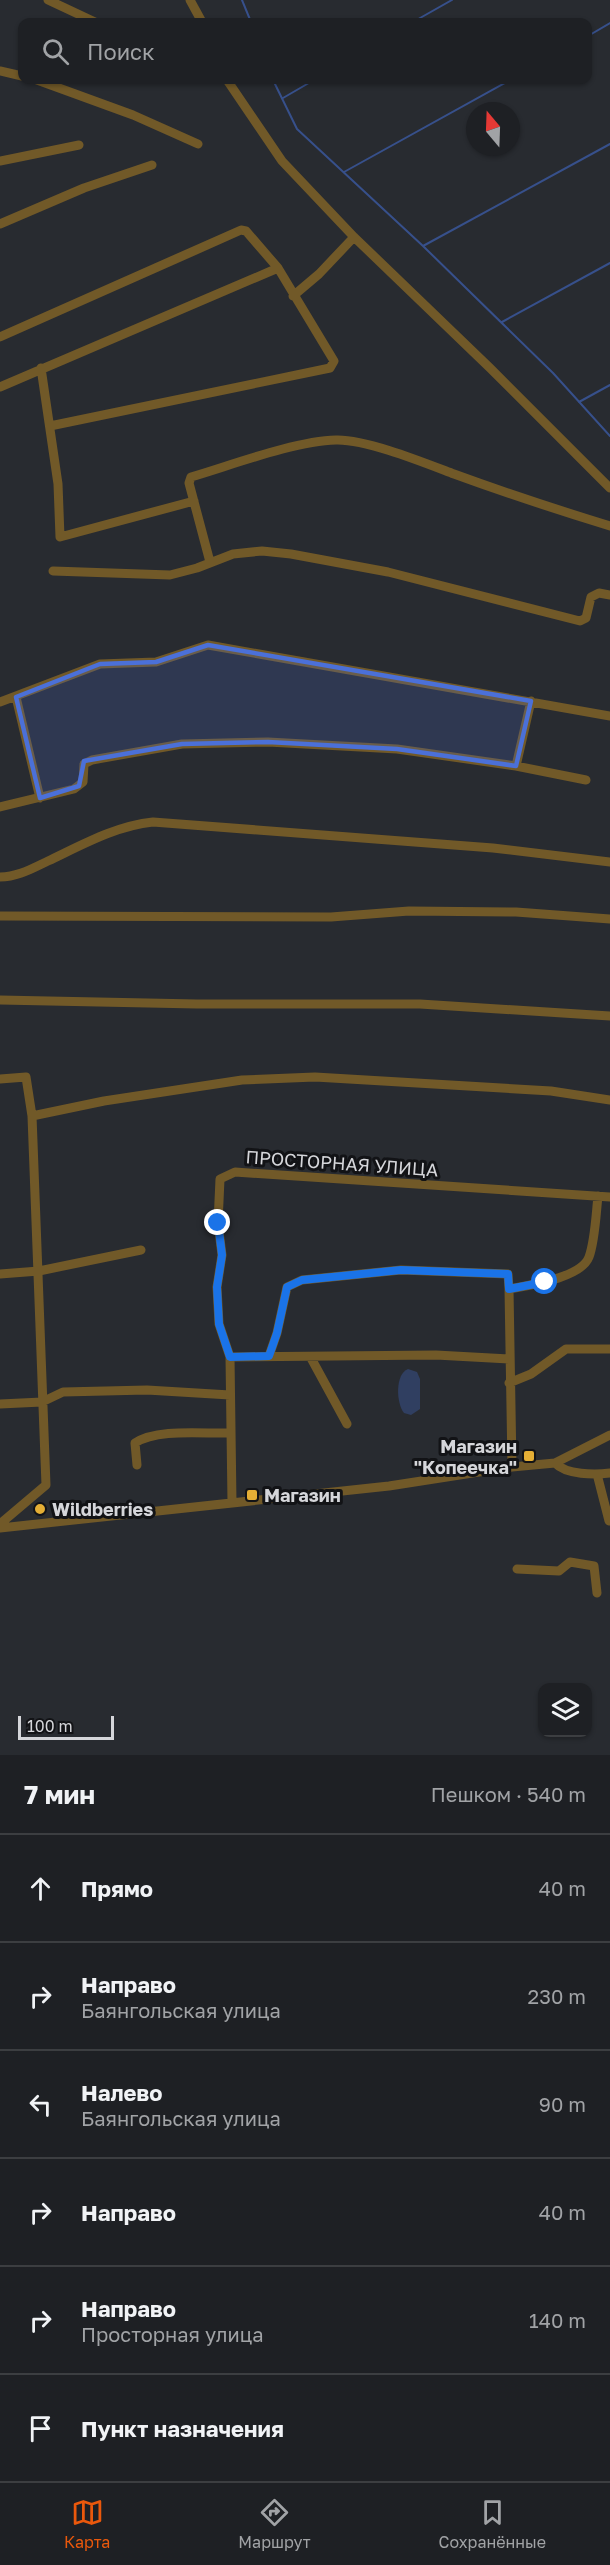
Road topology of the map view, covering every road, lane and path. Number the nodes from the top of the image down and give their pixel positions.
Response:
1 (48, 0) edge
2 (190, 0) edge
3 (86, 18) edge
4 (200, 18) edge
5 (0, 71) edge
6 (18, 75) edge
7 (48, 84) edge
8 (229, 84) edge
9 (198, 144) dead end
10 (79, 145) dead end
11 (0, 161) edge
12 (152, 165) dead end
13 (0, 224) edge
14 (354, 237) junction
15 (278, 268) junction
16 (293, 296) junction
17 (0, 337) edge
18 (41, 368) junction
19 (0, 387) edge
20 (50, 426) junction
21 (610, 488) edge
22 (194, 501) junction
23 (610, 526) edge
24 (210, 562) junction
25 (53, 571) dead end
26 (610, 595) edge
27 (16, 697) junction
28 (531, 701) junction
29 (0, 702) edge
30 (610, 716) edge
31 (516, 766) junction
32 (586, 780) dead end
33 (40, 798) junction
34 (0, 807) edge
35 (610, 862) edge
36 (0, 877) edge
37 (0, 916) edge
38 (610, 919) edge
39 (0, 999) edge
40 (610, 1016) edge
41 (0, 1079) edge
42 (610, 1100) edge
43 (32, 1116) junction
44 (598, 1196) junction
45 (610, 1197) edge
46 (141, 1250) dead end
47 (39, 1271) junction
48 (0, 1274) edge
49 (509, 1289) junction
50 (610, 1349) edge
51 (269, 1356) junction
52 (230, 1357) junction
53 (311, 1358) junction
54 (509, 1359) junction
55 (509, 1383) junction
56 (230, 1395) junction
57 (42, 1402) junction
58 (0, 1404) edge
59 (346, 1424) dead end
60 (231, 1433) junction
61 (610, 1435) edge
62 (555, 1463) junction
63 (137, 1465) dead end
64 (512, 1467) junction
65 (610, 1473) edge
66 (597, 1474) junction
67 (232, 1503) junction
68 (609, 1521) edge
69 (0, 1526) edge
70 (517, 1569) dead end
71 (597, 1593) dead end

1 - 3 street
2 - 4 street
5 - 6 street
7 - 9 street
8 - 14 street
10 - 11 street
12 - 13 street
14 - 16 street
14 - 21 street
15 - 16 street
15 - 17 street
15 - 18 street
16 - 20 street
18 - 19 street
18 - 20 street
20 - 22 street
22 - 23 street
22 - 24 street
24 - 25 street
24 - 26 street
27 - 28 street
27 - 29 street
27 - 33 street
28 - 30 street
28 - 31 street
31 - 32 street
31 - 33 street
33 - 34 street
35 - 36 street
37 - 38 street
39 - 40 street
41 - 43 street
42 - 43 street
43 - 47 street
44 - 45 street, ПРОСТОРНАЯ УЛИЦА
44 - 49 street
44 - 52 street, ПРОСТОРНАЯ УЛИЦА
46 - 47 street
47 - 48 street
47 - 57 street
49 - 51 street
49 - 54 street
50 - 55 street
51 - 52 street
51 - 53 street
52 - 56 street, ПРОСТОРНАЯ УЛИЦА
53 - 54 street
53 - 59 street
54 - 55 street
55 - 64 street
56 - 57 street
56 - 60 street, ПРОСТОРНАЯ УЛИЦА
57 - 58 street
57 - 69 street
60 - 63 street
60 - 67 street, ПРОСТОРНАЯ УЛИЦА
61 - 62 street
62 - 64 street
62 - 66 street
64 - 67 street
65 - 66 street
66 - 68 street
67 - 69 street
70 - 71 street

